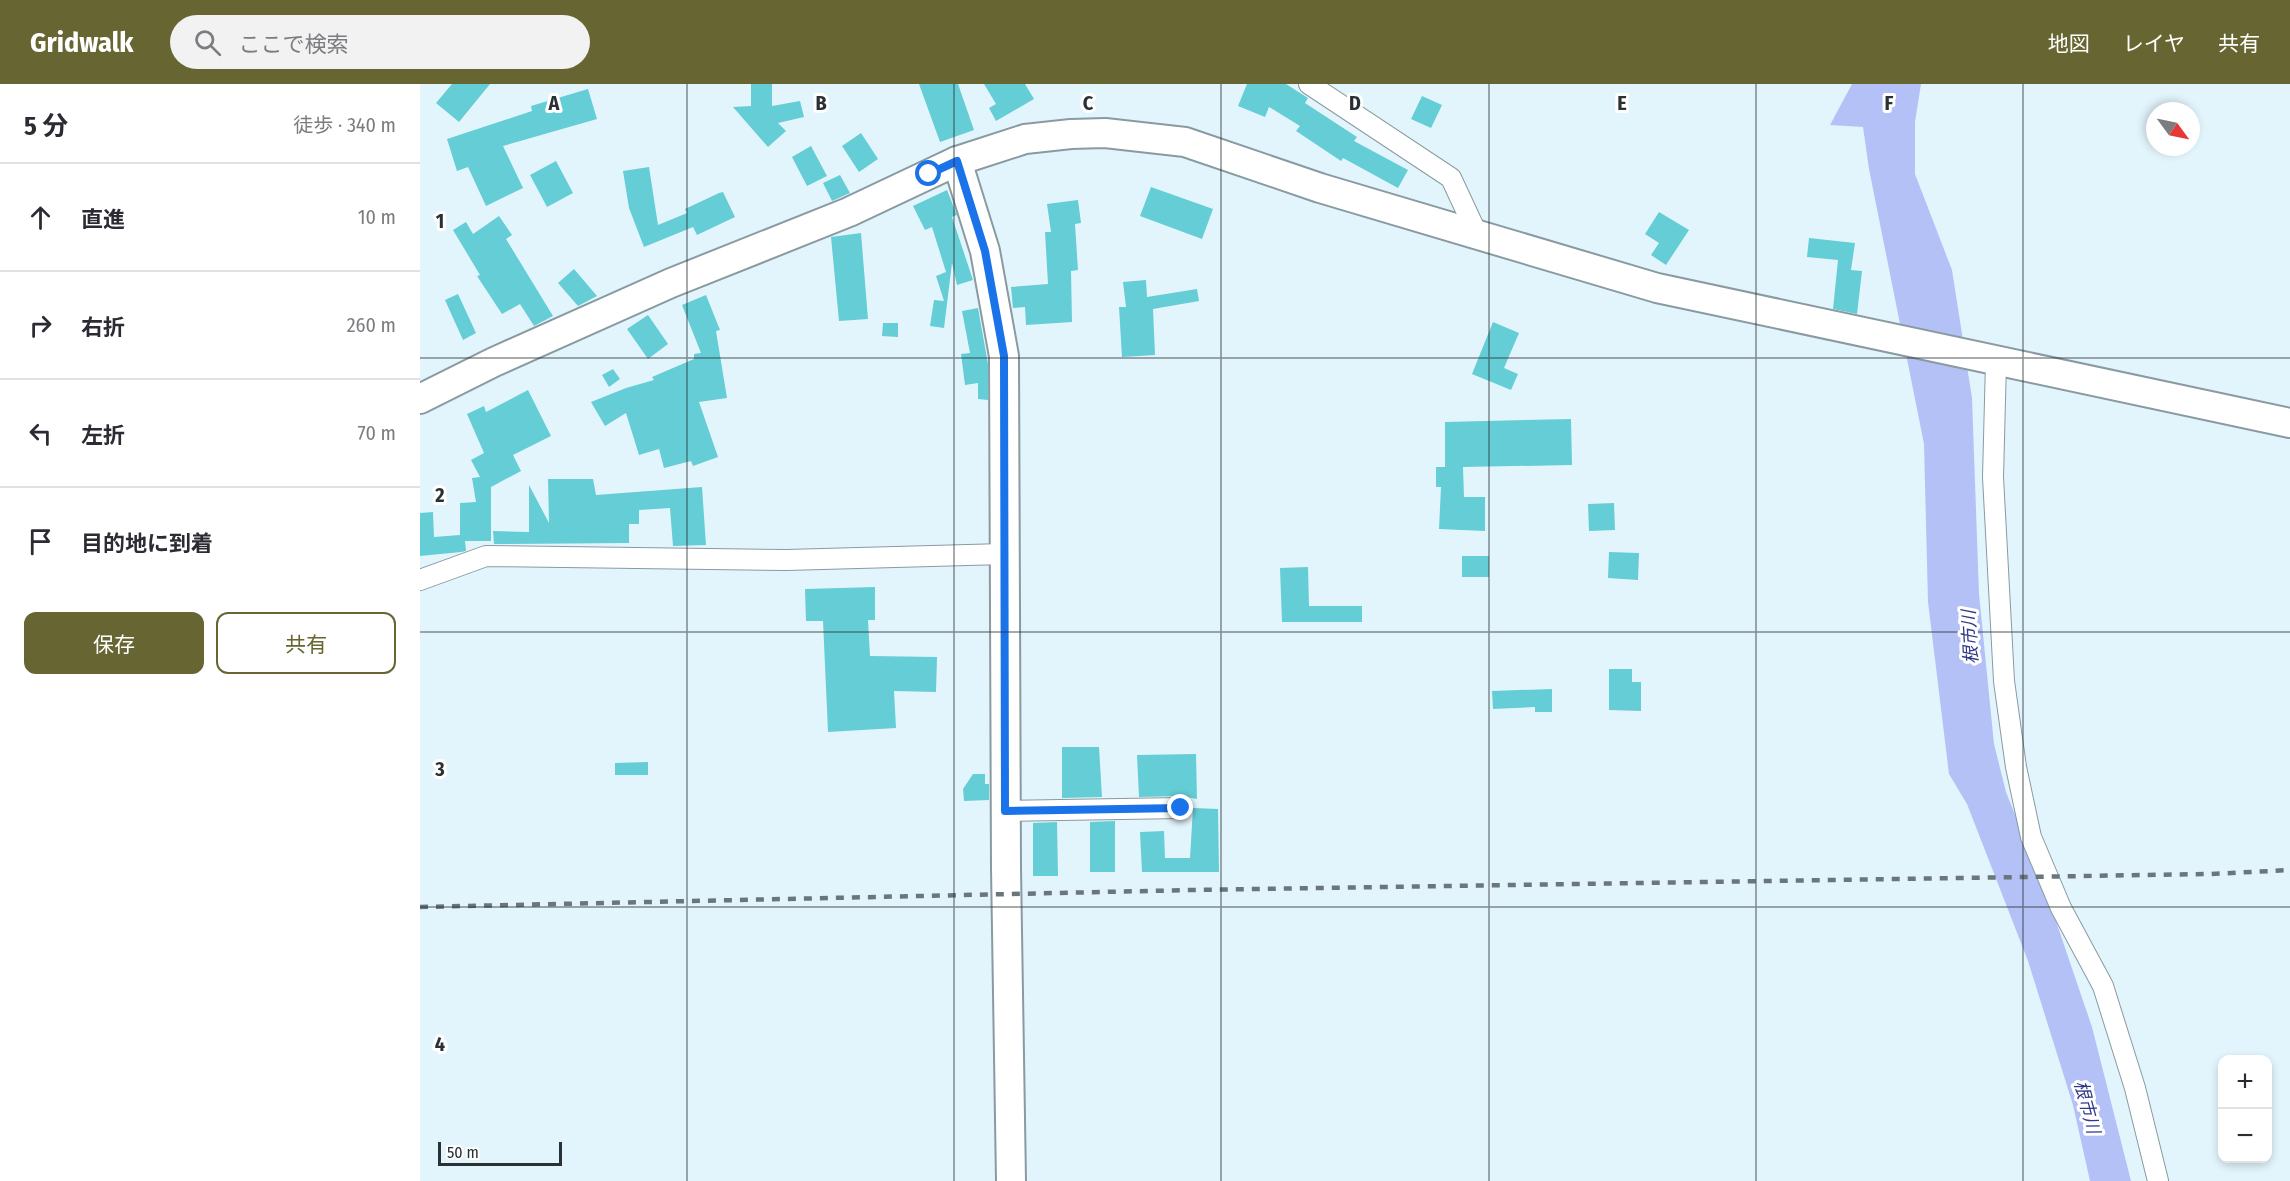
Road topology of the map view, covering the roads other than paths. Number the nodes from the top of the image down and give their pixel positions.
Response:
1 (1309, 84) edge
2 (957, 161) junction
3 (1478, 236) junction
4 (1988, 360) junction
5 (420, 399) edge
6 (2290, 423) edge
7 (1004, 554) junction
8 (420, 580) edge
9 (1181, 808) dead end
10 (1005, 811) junction
11 (1011, 1181) edge
12 (2158, 1181) edge

1 - 3 street
2 - 3 street
2 - 5 street
2 - 7 street
3 - 4 street
4 - 6 street
4 - 12 street
7 - 8 street
7 - 10 street
9 - 10 street
10 - 11 street

